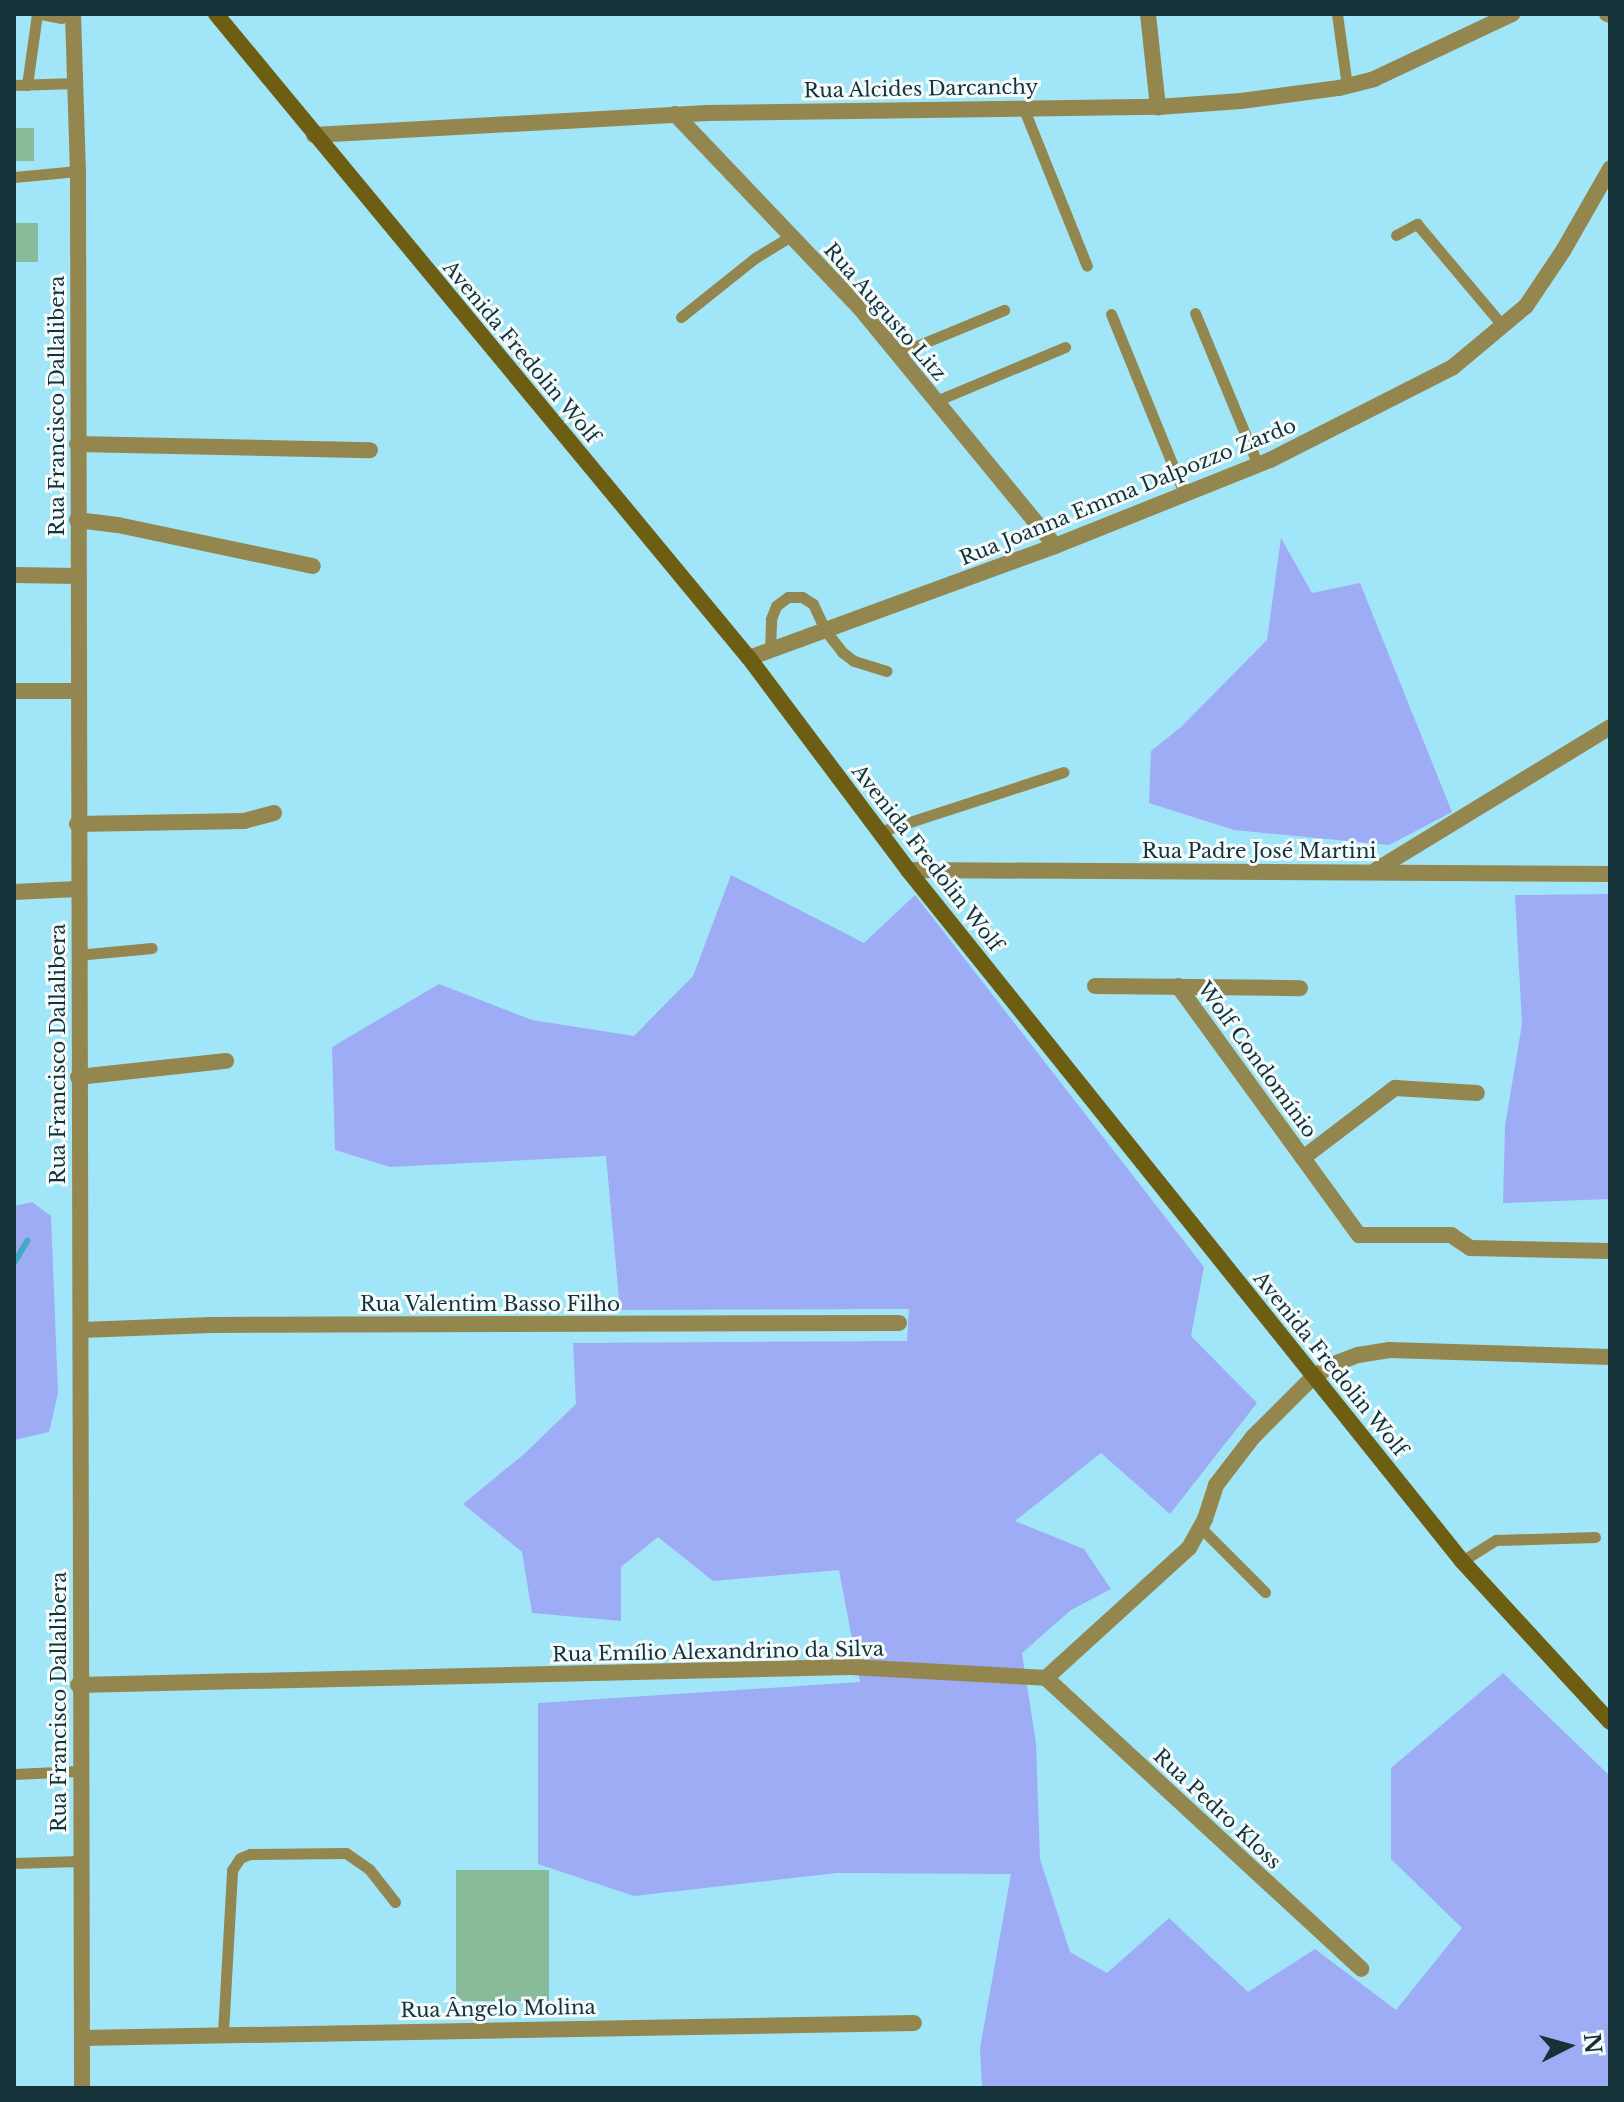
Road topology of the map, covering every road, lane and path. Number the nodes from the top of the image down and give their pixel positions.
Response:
1 (39, 14) edge
2 (216, 14) edge
3 (1148, 14) edge
4 (1337, 14) edge
5 (1512, 14) edge
6 (71, 16) edge
7 (76, 83) junction
8 (20, 85) edge
9 (1347, 86) junction
10 (1023, 107) junction
11 (1158, 107) junction
12 (675, 114) junction
13 (314, 135) junction
14 (1610, 169) edge
15 (78, 171) junction
16 (14, 177) edge
17 (1396, 235) dead end
18 (791, 236) junction
19 (1087, 266) dead end
20 (1004, 310) dead end
21 (1195, 313) dead end
22 (1111, 314) dead end
23 (681, 317) dead end
24 (1503, 326) junction
25 (1065, 347) dead end
26 (897, 354) junction
27 (936, 401) junction
28 (77, 444) junction
29 (370, 450) dead end
30 (1258, 465) junction
31 (1185, 495) junction
32 (77, 520) junction
33 (1055, 546) junction
34 (313, 566) dead end
35 (14, 575) edge
36 (77, 576) junction
37 (825, 630) junction
38 (770, 651) junction
39 (749, 658) junction
40 (887, 671) dead end
41 (14, 691) edge
42 (77, 691) junction
43 (1610, 727) edge
44 (1064, 772) dead end
45 (274, 813) dead end
46 (77, 824) junction
47 (879, 832) junction
48 (908, 870) junction
49 (1374, 871) junction
50 (1610, 874) edge
51 (77, 889) junction
52 (14, 892) edge
53 (152, 948) dead end
54 (77, 955) junction
55 (1095, 986) dead end
56 (1178, 986) junction
57 (1300, 988) dead end
58 (226, 1061) dead end
59 (78, 1077) junction
60 (1477, 1093) dead end
61 (1303, 1158) junction
62 (1610, 1251) edge
63 (899, 1323) dead end
64 (82, 1330) junction
65 (1610, 1357) edge
66 (1313, 1377) junction
67 (1200, 1527) junction
68 (1595, 1537) dead end
69 (1462, 1561) junction
70 (1265, 1592) dead end
71 (1046, 1678) junction
72 (78, 1685) junction
73 (1610, 1722) edge
74 (79, 1771) junction
75 (14, 1774) edge
76 (79, 1861) junction
77 (14, 1863) edge
78 (395, 1902) dead end
79 (1361, 1969) dead end
80 (914, 2023) dead end
81 (223, 2033) junction
82 (82, 2038) junction
83 (82, 2088) edge

1 - 6 lane
1 - 8 lane
2 - 13 main road, Avenida Fredolin Wolf
3 - 11 street
4 - 9 lane
5 - 9 street, Rua Alcides Darcanchy
6 - 7 street, Rua Francisco Dallalibera
7 - 8 lane
7 - 15 street, Rua Francisco Dallalibera
9 - 11 street, Rua Alcides Darcanchy
10 - 11 street, Rua Alcides Darcanchy
10 - 12 street, Rua Alcides Darcanchy
10 - 19 lane
12 - 13 street, Rua Alcides Darcanchy
12 - 18 street, Rua Augusto Litz
13 - 39 main road, Avenida Fredolin Wolf
14 - 24 street, Rua Joanna Emma Dalpozzo Zardo
15 - 16 lane
15 - 28 street, Rua Francisco Dallalibera
17 - 24 lane
18 - 23 lane
18 - 26 street, Rua Augusto Litz
20 - 26 lane
21 - 30 lane
22 - 31 lane
24 - 30 street, Rua Joanna Emma Dalpozzo Zardo
25 - 27 lane
26 - 27 street, Rua Augusto Litz
27 - 33 street, Rua Augusto Litz
28 - 29 street
28 - 32 street, Rua Francisco Dallalibera
30 - 31 street, Rua Joanna Emma Dalpozzo Zardo
31 - 33 street, Rua Joanna Emma Dalpozzo Zardo
32 - 34 street
32 - 36 street, Rua Francisco Dallalibera
33 - 37 street, Rua Joanna Emma Dalpozzo Zardo
35 - 36 street
36 - 42 street, Rua Francisco Dallalibera
37 - 38 street, Rua Joanna Emma Dalpozzo Zardo
37 - 38 lane
37 - 40 lane
38 - 39 street, Rua Joanna Emma Dalpozzo Zardo
39 - 47 main road, Avenida Fredolin Wolf
41 - 42 street
42 - 46 street, Rua Francisco Dallalibera
43 - 49 street
44 - 47 lane
45 - 46 street
46 - 51 street, Rua Francisco Dallalibera
47 - 48 main road, Avenida Fredolin Wolf
48 - 49 street, Rua Padre José Martini
48 - 66 main road, Avenida Fredolin Wolf
49 - 50 street, Rua Padre José Martini
51 - 52 street
51 - 54 street, Rua Francisco Dallalibera
53 - 54 lane
54 - 59 street, Rua Francisco Dallalibera
55 - 56 street, Wolf Condomínio
56 - 57 street, Wolf Condomínio
56 - 61 street, Wolf Condomínio
58 - 59 street
59 - 64 street, Rua Francisco Dallalibera
60 - 61 street, Wolf Condomínio
61 - 62 street, Wolf Condomínio
63 - 64 street, Rua Valentim Basso Filho
64 - 72 street, Rua Francisco Dallalibera
65 - 66 street
66 - 67 street
66 - 69 main road, Avenida Fredolin Wolf
67 - 70 lane
67 - 71 street
68 - 69 lane
69 - 73 main road, Avenida Fredolin Wolf
71 - 72 street, Rua Emílio Alexandrino da Silva
71 - 79 street, Rua Pedro Kloss
72 - 74 street, Rua Francisco Dallalibera
74 - 75 lane
74 - 76 street, Rua Francisco Dallalibera
76 - 77 lane
76 - 82 street, Rua Francisco Dallalibera
78 - 81 lane
80 - 81 street, Rua Ângelo Molina
81 - 82 street, Rua Ângelo Molina
82 - 83 street, Rua Francisco Dallalibera

